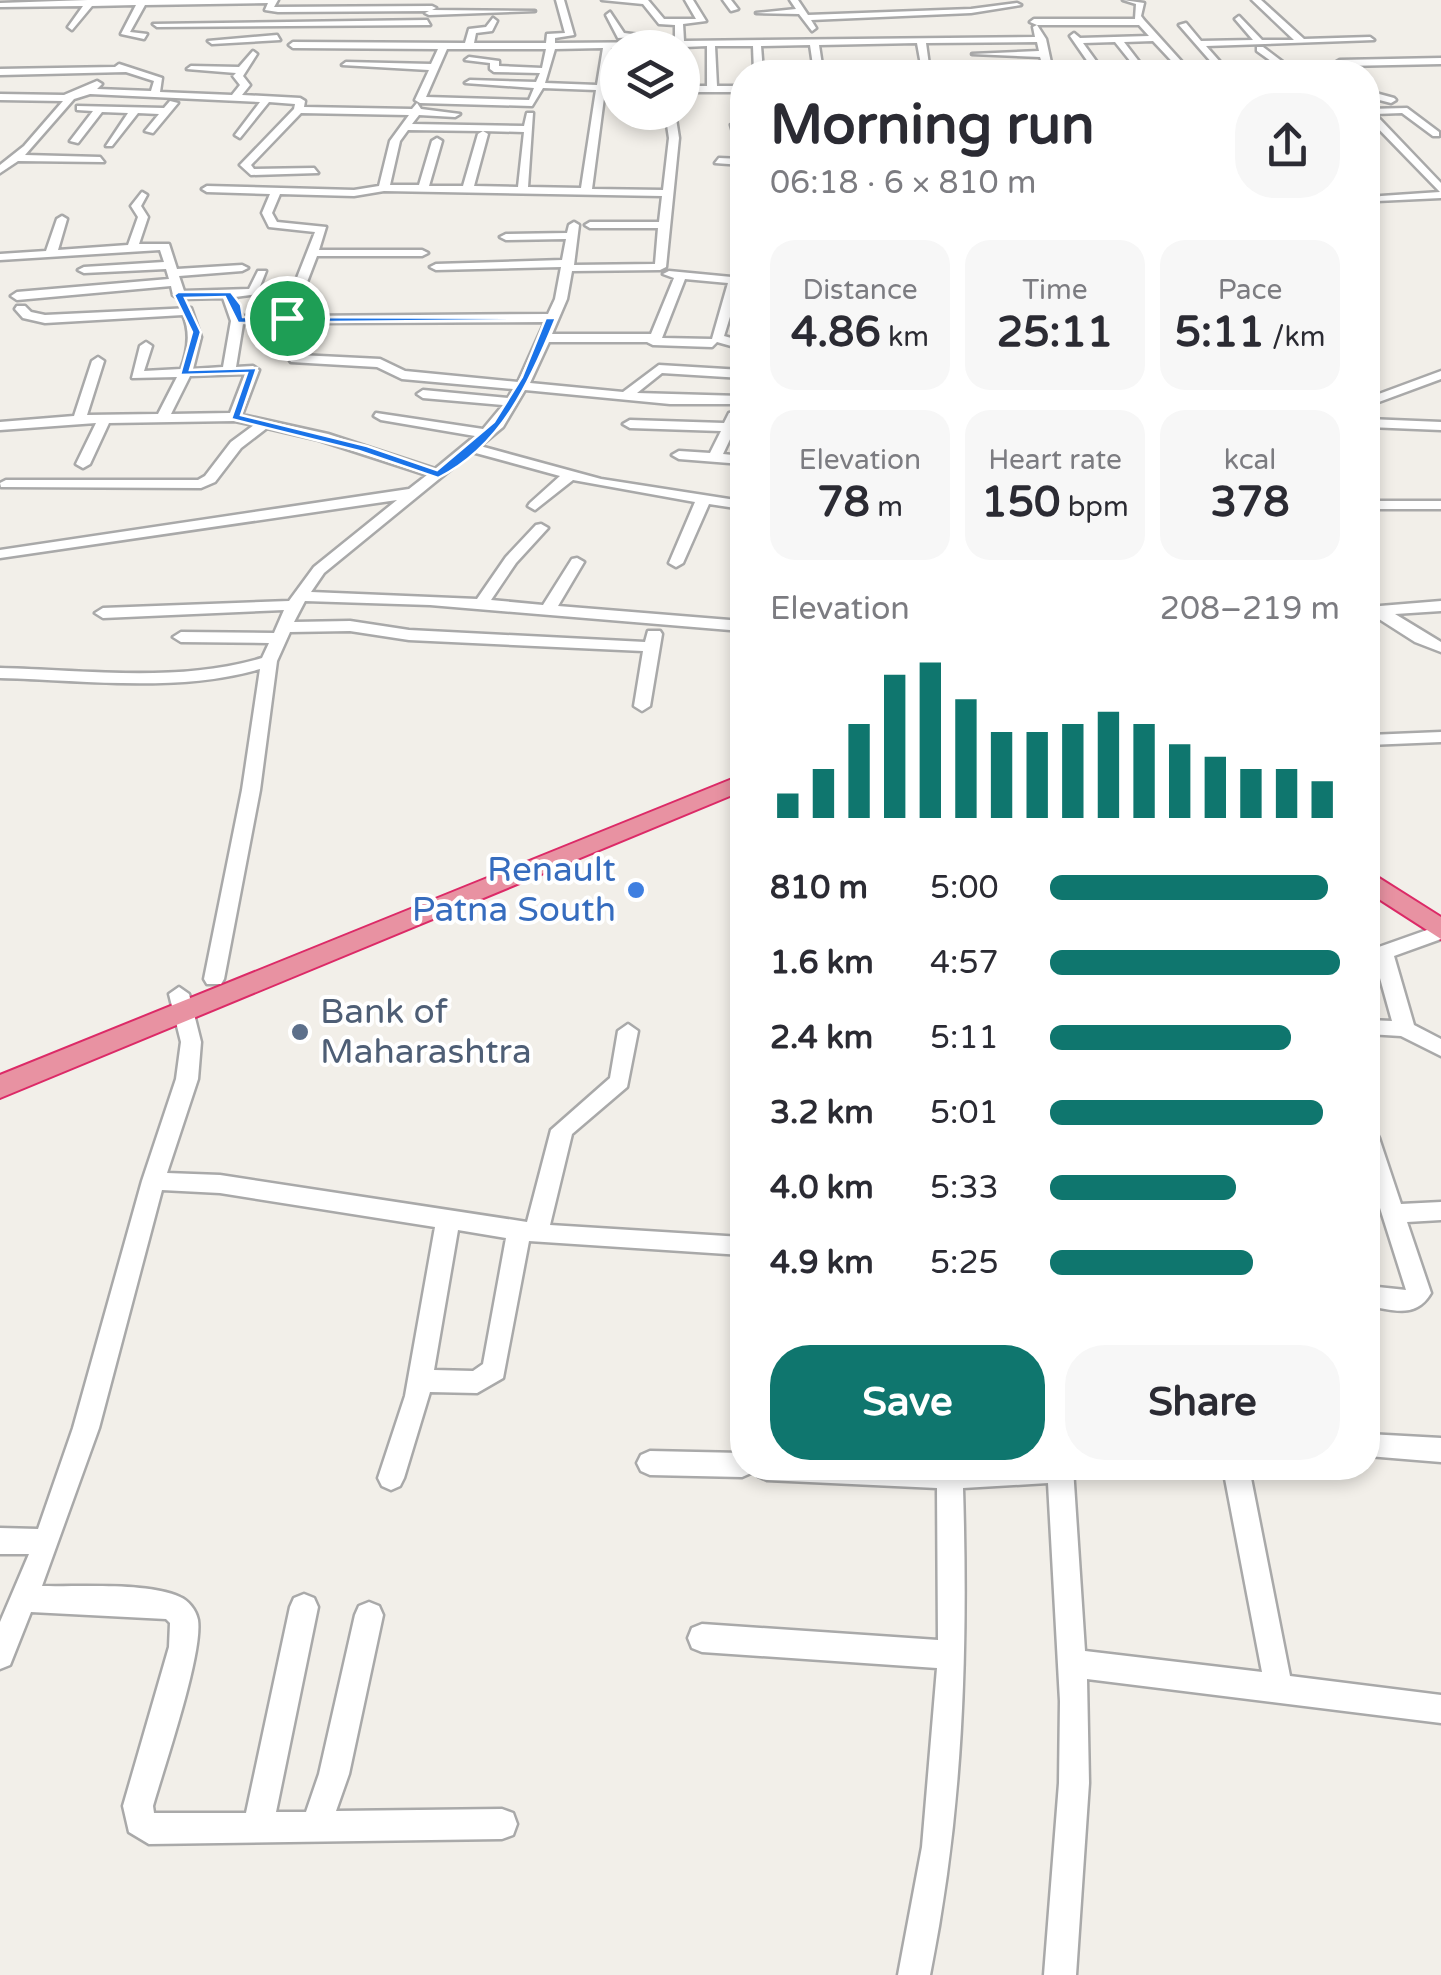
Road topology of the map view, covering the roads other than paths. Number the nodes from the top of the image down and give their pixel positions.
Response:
1 (560, 0) edge
2 (606, 0) edge
3 (689, 0) edge
4 (727, 0) edge
5 (1057, 0) edge
6 (1127, 0) edge
7 (1256, 0) edge
8 (273, 1) edge
9 (645, 1) edge
10 (90, 2) edge
11 (142, 2) edge
12 (1016, 2) edge
13 (0, 4) edge
14 (880, 4) edge
15 (926, 4) dead end
16 (1093, 4) dead end
17 (844, 5) dead end
18 (734, 9) dead end
19 (800, 9) edge
20 (431, 11) edge
21 (531, 11) dead end
22 (760, 13) dead end
23 (610, 16) dead end
24 (896, 17) junction
25 (1239, 19) dead end
26 (493, 21) dead end
27 (679, 22) junction
28 (1034, 22) junction
29 (1141, 22) junction
30 (158, 24) dead end
31 (1183, 24) dead end
32 (287, 25) junction
33 (1354, 27) dead end
34 (72, 28) dead end
35 (617, 30) edge
36 (681, 30) edge
37 (144, 36) dead end
38 (373, 38) dead end
39 (1158, 38) junction
40 (1042, 39) junction
41 (1118, 40) junction
42 (1370, 40) junction
43 (212, 41) dead end
44 (920, 41) junction
45 (421, 42) junction
46 (1300, 42) junction
47 (817, 43) junction
48 (757, 44) junction
49 (1199, 44) junction
50 (292, 46) dead end
51 (444, 46) junction
52 (470, 46) junction
53 (550, 46) junction
54 (700, 46) edge
55 (712, 46) junction
56 (600, 48) edge
57 (1257, 49) junction
58 (253, 54) dead end
59 (976, 54) dead end
60 (1046, 54) junction
61 (1313, 56) dead end
62 (758, 60) edge
63 (818, 60) edge
64 (924, 60) edge
65 (1047, 60) edge
66 (1090, 60) edge
67 (1134, 60) edge
68 (1176, 60) edge
69 (1213, 60) edge
70 (1264, 60) edge
71 (1273, 60) edge
72 (1441, 61) edge
73 (22, 62) dead end
74 (1380, 62) edge
75 (1395, 62) junction
76 (436, 63) junction
77 (346, 65) dead end
78 (191, 69) dead end
79 (242, 70) junction
80 (546, 71) junction
81 (0, 72) edge
82 (13, 72) junction
83 (102, 73) junction
84 (351, 78) dead end
85 (390, 79) dead end
86 (409, 80) dead end
87 (428, 80) junction
88 (470, 83) dead end
89 (540, 86) junction
90 (600, 88) joint
91 (700, 89) edge
92 (712, 89) junction
93 (730, 89) edge
94 (90, 91) junction
95 (154, 92) junction
96 (180, 94) junction
97 (72, 96) junction
98 (0, 97) edge
99 (1380, 97) edge
100 (235, 98) junction
101 (267, 100) junction
102 (420, 100) junction
103 (1390, 100) dead end
104 (532, 104) junction
105 (80, 108) dead end
106 (100, 108) junction
107 (135, 110) junction
108 (300, 110) junction
109 (167, 111) junction
110 (1380, 111) edge
111 (416, 112) junction
112 (338, 123) dead end
113 (530, 123) junction
114 (1380, 124) edge
115 (407, 125) junction
116 (673, 130) edge
117 (150, 131) dead end
118 (483, 134) dead end
119 (1380, 134) edge
120 (1406, 134) dead end
121 (1421, 134) dead end
122 (1438, 134) edge
123 (240, 135) dead end
124 (1392, 135) junction
125 (76, 141) dead end
126 (437, 141) dead end
127 (109, 144) dead end
128 (16, 158) junction
129 (100, 160) dead end
130 (252, 160) junction
131 (719, 160) dead end
132 (730, 161) edge
133 (327, 164) dead end
134 (0, 170) edge
135 (314, 172) dead end
136 (384, 188) junction
137 (424, 188) junction
138 (468, 188) junction
139 (208, 189) dead end
140 (523, 189) junction
141 (276, 190) junction
142 (586, 192) junction
143 (1441, 192) edge
144 (668, 193) junction
145 (142, 195) dead end
146 (1425, 196) junction
147 (1381, 199) dead end
148 (1440, 214) edge
149 (62, 219) dead end
150 (590, 225) dead end
151 (664, 225) junction
152 (506, 237) dead end
153 (133, 247) junction
154 (50, 253) junction
155 (314, 253) junction
156 (422, 253) dead end
157 (0, 257) edge
158 (569, 266) junction
159 (660, 266) junction
160 (436, 267) dead end
161 (242, 268) dead end
162 (84, 270) dead end
163 (262, 274) dead end
164 (680, 276) junction
165 (173, 279) junction
166 (730, 280) edge
167 (228, 294) junction
168 (730, 304) edge
169 (187, 311) junction
170 (287, 318) junction
171 (312, 318) junction
172 (551, 318) junction
173 (238, 320) junction
174 (543, 338) junction
175 (653, 341) dead end
176 (730, 341) edge
177 (682, 342) junction
178 (712, 344) dead end
179 (146, 346) dead end
180 (98, 360) dead end
181 (671, 369) junction
182 (229, 370) junction
183 (184, 373) junction
184 (730, 373) edge
185 (1441, 375) edge
186 (522, 385) junction
187 (423, 394) dead end
188 (627, 395) junction
189 (1380, 396) edge
190 (730, 398) edge
191 (512, 402) junction
192 (380, 416) dead end
193 (163, 417) junction
194 (235, 417) junction
195 (79, 419) junction
196 (104, 419) junction
197 (266, 423) junction
198 (630, 424) dead end
199 (1380, 424) edge
200 (1406, 425) junction
201 (0, 426) edge
202 (1441, 426) edge
203 (730, 427) joint
204 (488, 434) junction
205 (1441, 440) edge
206 (472, 448) junction
207 (679, 455) dead end
208 (715, 458) junction
209 (730, 459) edge
210 (84, 464) dead end
211 (438, 474) junction
212 (569, 476) junction
213 (6, 484) dead end
214 (415, 492) junction
215 (703, 501) junction
216 (730, 504) edge
217 (1380, 504) edge
218 (1441, 505) edge
219 (535, 506) dead end
220 (541, 528) dead end
221 (0, 554) edge
222 (576, 562) dead end
223 (676, 564) dead end
224 (297, 601) junction
225 (481, 604) junction
226 (1441, 606) edge
227 (548, 609) junction
228 (1380, 609) edge
229 (103, 613) dead end
230 (1380, 614) edge
231 (656, 620) junction
232 (730, 625) edge
233 (283, 632) junction
234 (181, 637) dead end
235 (1441, 647) edge
236 (651, 648) junction
237 (269, 661) junction
238 (0, 673) edge
239 (642, 706) dead end
240 (1441, 737) edge
241 (1380, 740) edge
242 (730, 772) edge
243 (730, 785) edge
244 (685, 796) junction
245 (1380, 868) edge
246 (1380, 888) edge
247 (1441, 910) edge
248 (1441, 931) edge
249 (214, 979) junction
250 (181, 1002) junction
251 (1380, 1028) edge
252 (1404, 1028) junction
253 (628, 1031) dead end
254 (1441, 1048) edge
255 (0, 1066) edge
256 (0, 1086) edge
257 (1380, 1174) edge
258 (153, 1181) junction
259 (1441, 1211) edge
260 (1393, 1213) junction
261 (448, 1220) junction
262 (527, 1232) junction
263 (730, 1245) edge
264 (1380, 1298) edge
265 (420, 1381) junction
266 (1380, 1446) edge
267 (1441, 1450) edge
268 (650, 1463) dead end
269 (730, 1465) edge
270 (392, 1478) dead end
271 (949, 1480) edge
272 (1061, 1480) edge
273 (1238, 1480) edge
274 (0, 1541) edge
275 (47, 1542) junction
276 (24, 1598) junction
277 (304, 1608) dead end
278 (369, 1615) dead end
279 (702, 1638) dead end
280 (0, 1655) edge
281 (953, 1655) junction
282 (1072, 1662) junction
283 (1278, 1690) junction
284 (1441, 1709) edge
285 (502, 1824) dead end
286 (316, 1828) junction
287 (257, 1830) junction
288 (914, 1975) edge
289 (1060, 1975) edge

1 - 53 street
2 - 9 street
3 - 27 street
4 - 18 street
5 - 16 street
6 - 29 street
7 - 46 street
8 - 11 street
8 - 20 street
9 - 27 street
10 - 11 street
10 - 13 street
10 - 34 street
11 - 37 street
12 - 24 street
12 - 28 street
14 - 15 street
14 - 24 street
17 - 19 street
19 - 22 street
19 - 24 street
19 - 47 street
20 - 21 street
20 - 32 street
20 - 45 street
23 - 35 street
25 - 57 street
26 - 52 street
27 - 36 street
28 - 29 street
28 - 40 street
29 - 39 street
30 - 32 street
31 - 49 street
32 - 43 street
33 - 42 street
38 - 45 street
39 - 41 street
39 - 68 street
40 - 44 street
40 - 60 street
41 - 66 street
41 - 67 street
42 - 46 street
42 - 75 street
44 - 47 street
44 - 64 street
45 - 50 street
45 - 51 street
46 - 57 street
46 - 61 street
47 - 48 street
47 - 63 street
48 - 55 street
48 - 62 street
49 - 57 street
49 - 69 street
51 - 52 street
51 - 76 street
52 - 53 street
53 - 56 street
53 - 80 street
54 - 55 street
55 - 92 street
57 - 70 street
57 - 71 street
58 - 79 street
59 - 60 street
60 - 65 street
72 - 75 street
73 - 82 street
74 - 75 street
76 - 77 street
76 - 80 street
76 - 87 street
78 - 79 street
79 - 100 street
80 - 89 street
81 - 82 street
82 - 83 street
83 - 94 street
83 - 95 street
84 - 85 street
86 - 87 street
87 - 102 street
88 - 89 street
89 - 90 street
89 - 104 street
90 - 142 street
91 - 92 street
92 - 93 street
94 - 95 street
94 - 97 street
95 - 96 street
96 - 100 street
96 - 109 street
97 - 98 street
97 - 128 street
99 - 103 street
100 - 101 street
101 - 108 street
101 - 123 street
102 - 104 street
102 - 111 street
104 - 113 street
105 - 106 street
106 - 107 street
106 - 125 street
107 - 109 street
107 - 127 street
108 - 111 street
108 - 130 street
109 - 117 street
110 - 122 street
111 - 113 street
111 - 115 street
112 - 115 street
113 - 115 street
113 - 140 street
114 - 124 street
115 - 136 street
116 - 144 street
118 - 138 street
119 - 124 street
120 - 124 street
121 - 122 street
124 - 143 street
126 - 137 street
128 - 129 street
128 - 134 street
130 - 133 street
130 - 135 street
131 - 132 street
136 - 137 street
136 - 141 street
137 - 138 street
138 - 140 street
139 - 141 street
140 - 142 street
141 - 155 street
142 - 144 street
143 - 146 street
144 - 151 street
145 - 153 street
146 - 147 street
146 - 148 street
149 - 154 street
150 - 151 street
151 - 159 street
152 - 158 street
153 - 154 street
153 - 165 street
154 - 157 street
155 - 156 street
155 - 170 street
158 - 159 street
158 - 160 street
158 - 172 street
159 - 164 street
161 - 165 street
162 - 165 street
163 - 167 street
164 - 166 street
164 - 174 street
165 - 167 street
165 - 169 street
165 - 169 street
167 - 173 street
168 - 176 street
169 - 183 street
170 - 171 street
170 - 173 street
171 - 172 street
171 - 186 street
172 - 174 street
173 - 182 street
174 - 186 street
175 - 177 street
177 - 178 street
177 - 181 street
179 - 183 street
180 - 195 street
181 - 184 street
181 - 188 street
182 - 183 street
182 - 194 street
183 - 193 street
185 - 189 street
186 - 188 street
186 - 191 street
187 - 191 street
188 - 190 street
191 - 204 street
192 - 204 street
193 - 194 street
193 - 196 street
194 - 197 street
195 - 196 street
195 - 201 street
196 - 210 street
197 - 211 street
197 - 213 street
198 - 203 street
199 - 200 street
200 - 202 street
200 - 205 street
203 - 208 street
204 - 206 street
206 - 211 street
206 - 212 street
207 - 208 street
208 - 209 street
211 - 214 street
212 - 215 street
212 - 219 street
214 - 221 street
214 - 224 street
215 - 216 street
215 - 223 street
217 - 218 street
220 - 225 street
222 - 227 street
224 - 225 street
224 - 229 street
224 - 233 street
225 - 227 street
226 - 228 street
227 - 231 street
230 - 235 street
231 - 232 street
231 - 236 street
233 - 234 street
233 - 236 street
233 - 237 street
236 - 239 street
237 - 238 street
237 - 249 street
240 - 241 street
242 - 244 highway
243 - 244 highway
244 - 249 highway
244 - 250 highway
245 - 247 highway
246 - 248 highway
248 - 252 street
249 - 250 highway
250 - 255 highway
250 - 256 highway
250 - 258 street
251 - 252 street
252 - 254 street
253 - 262 street
257 - 260 street
258 - 261 street
258 - 275 street
259 - 260 street
260 - 264 street
261 - 262 street
261 - 265 street
262 - 263 street
262 - 265 street
265 - 270 street
266 - 267 street
268 - 269 street
271 - 281 street
272 - 282 street
273 - 283 street
274 - 275 street
275 - 276 street
276 - 280 street
276 - 287 street
277 - 287 street
278 - 286 street
279 - 281 street
281 - 288 street
282 - 283 street
282 - 289 street
283 - 284 street
285 - 286 street
286 - 287 street

